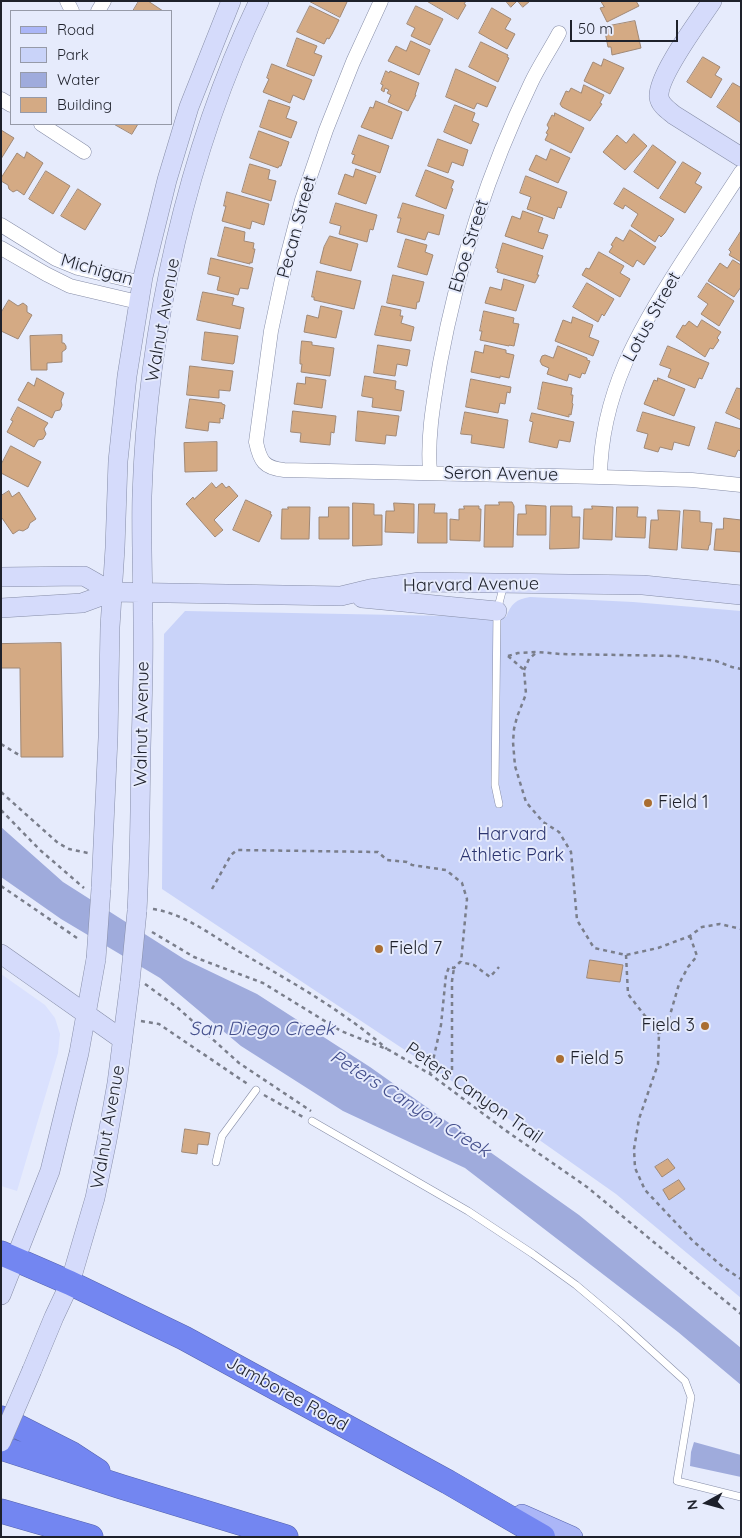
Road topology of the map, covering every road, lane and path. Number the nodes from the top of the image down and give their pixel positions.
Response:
1 (231, 1) edge
2 (259, 1) edge
3 (381, 1) edge
4 (712, 1) edge
5 (559, 33) dead end
6 (43, 125) edge
7 (84, 152) dead end
8 (741, 157) edge
9 (741, 172) edge
10 (1, 225) edge
11 (1, 248) edge
12 (142, 283) junction
13 (138, 302) junction
14 (263, 463) joint
15 (430, 472) junction
16 (600, 477) junction
17 (741, 485) edge
18 (1, 578) edge
19 (504, 583) junction
20 (143, 591) junction
21 (112, 592) junction
22 (741, 595) edge
23 (341, 596) junction
24 (1, 608) edge
25 (498, 611) junction
26 (538, 652) junction
27 (741, 669) edge
28 (524, 670) junction
29 (1, 744) edge
30 (19, 755) dead end
31 (1, 792) edge
32 (499, 804) dead end
33 (1, 810) edge
34 (87, 853) dead end
35 (1, 886) edge
36 (94, 889) junction
37 (212, 889) dead end
38 (157, 910) dead end
39 (148, 929) dead end
40 (741, 929) edge
41 (690, 936) junction
42 (91, 952) junction
43 (1, 954) edge
44 (626, 955) junction
45 (461, 962) junction
46 (454, 968) junction
47 (498, 968) dead end
48 (136, 982) junction
49 (86, 1014) junction
50 (126, 1019) junction
51 (659, 1034) junction
52 (123, 1040) junction
53 (388, 1050) junction
54 (452, 1070) dead end
55 (430, 1074) junction
56 (256, 1090) junction
57 (312, 1121) junction
58 (216, 1162) dead end
59 (9, 1257) edge
60 (741, 1279) edge
61 (70, 1283) junction
62 (1, 1295) edge
63 (741, 1314) edge
64 (1, 1418) edge
65 (1, 1442) edge
66 (1, 1448) edge
67 (448, 1482) junction
68 (122, 1487) junction
69 (741, 1497) edge
70 (1, 1511) edge
71 (1, 1519) edge
72 (83, 1537) edge
73 (91, 1537) edge
74 (286, 1537) edge
75 (543, 1537) edge
76 (572, 1537) edge

1 - 12 main road, Walnut Avenue
2 - 20 main road, Walnut Avenue
3 - 14 street, Pecan Street
4 - 8 main road
5 - 15 street, Eboe Street
6 - 7 street
9 - 16 street, Lotus Street
10 - 12 street, Michigan
11 - 13 street, Michigan
12 - 13 main road, Walnut Avenue
13 - 21 main road, Walnut Avenue
14 - 15 street, Seron Avenue
15 - 16 street, Seron Avenue
16 - 17 street, Seron Avenue
18 - 21 main road
19 - 22 main road, Harvard Avenue
19 - 23 main road, Harvard Avenue
19 - 25 lane
20 - 21 main road, Harvard Avenue
20 - 23 main road, Harvard Avenue
20 - 48 main road, Walnut Avenue, bridge
21 - 24 main road, Harvard Avenue
21 - 36 main road, Walnut Avenue
23 - 25 main road
25 - 32 lane
26 - 27 path
26 - 28 path
26 - 28 path
28 - 44 path
29 - 30 path
31 - 34 path
33 - 36 path
35 - 42 path
36 - 42 main road, Walnut Avenue, bridge
37 - 45 path
38 - 53 path
39 - 53 path, Peters Canyon Trail
40 - 41 path
41 - 44 path
41 - 51 path
42 - 49 main road, Walnut Avenue
43 - 49 main road
44 - 51 path
45 - 46 path
45 - 47 path
46 - 54 path
46 - 55 path
48 - 50 main road, Walnut Avenue
48 - 57 path
49 - 52 main road
49 - 59 main road, Walnut Avenue
50 - 52 main road, Walnut Avenue
50 - 56 path
51 - 60 path
52 - 61 main road, Walnut Avenue
53 - 55 path, Peters Canyon Trail
55 - 63 path, Peters Canyon Trail
56 - 57 path
56 - 58 lane
57 - 69 lane
59 - 61 highway, Jamboree Road
59 - 62 main road, Walnut Avenue
61 - 65 main road, Walnut Avenue, bridge
61 - 67 highway, Jamboree Road
64 - 68 highway
66 - 68 highway
67 - 75 highway
67 - 76 main road, Jamboree Road
68 - 74 highway
70 - 73 highway
71 - 72 highway

